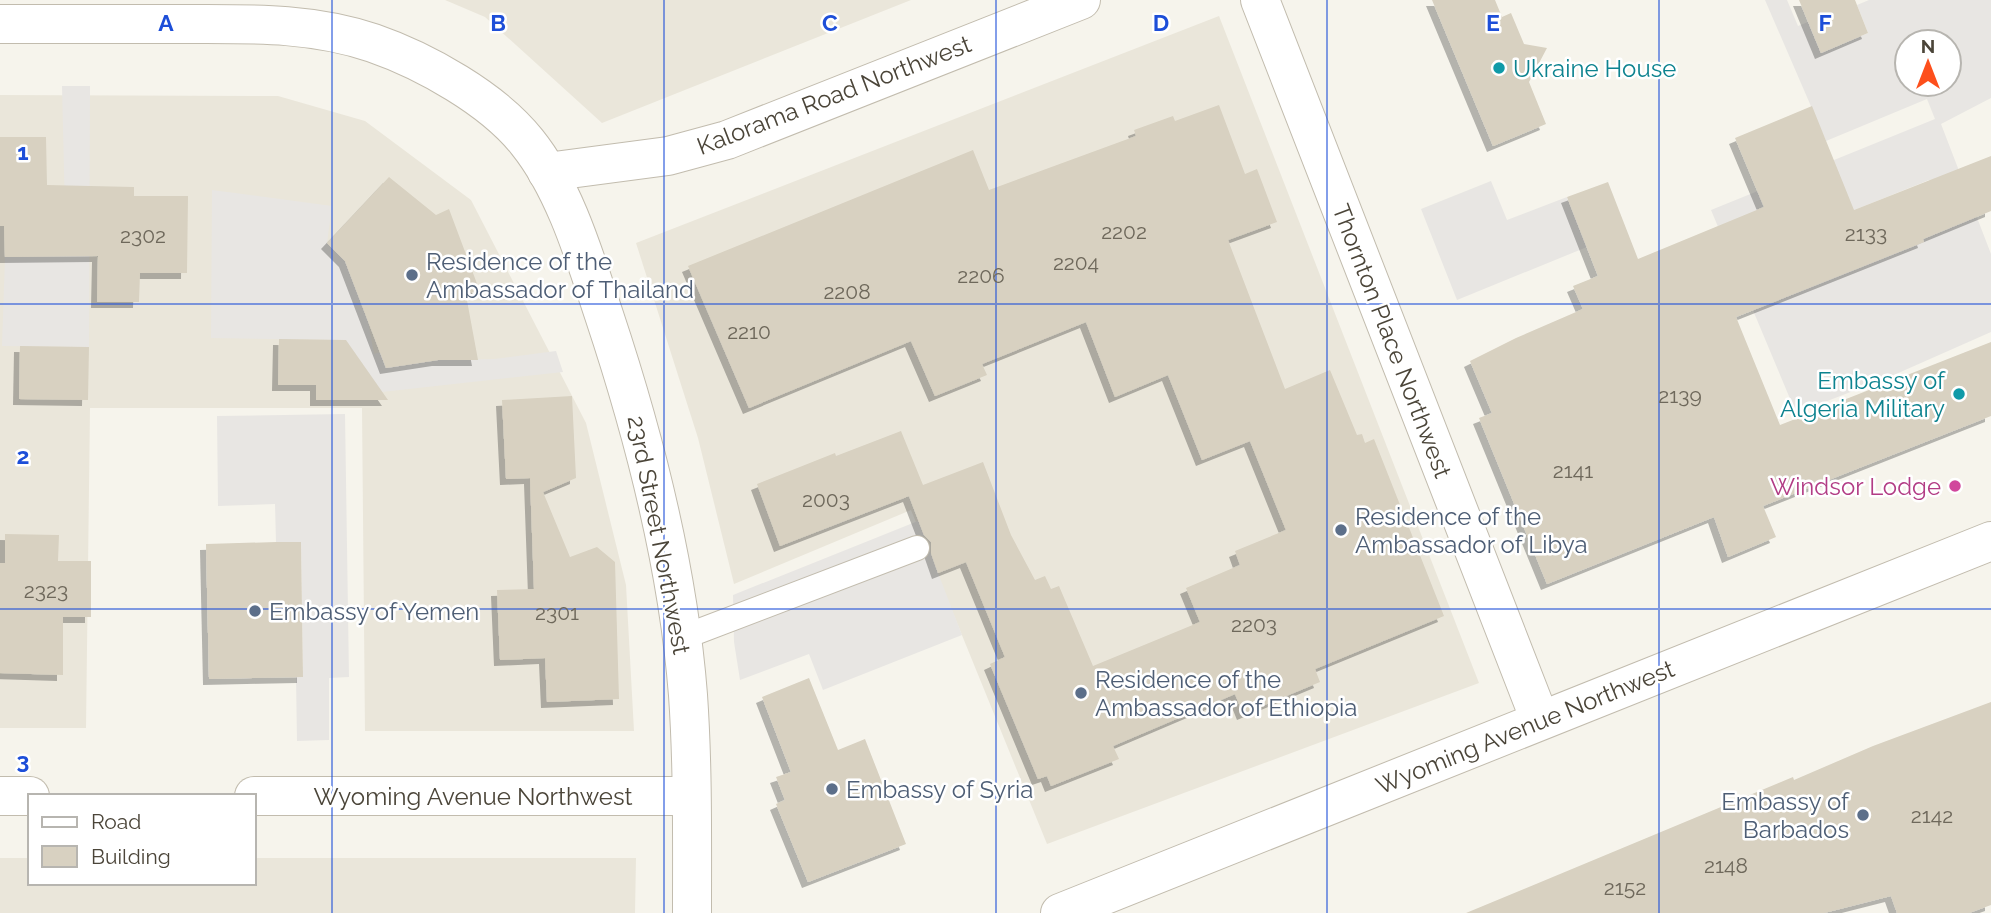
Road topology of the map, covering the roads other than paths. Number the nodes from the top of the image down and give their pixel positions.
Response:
1 (1081, 0) edge
2 (1260, 0) edge
3 (0, 24) edge
4 (547, 172) junction
5 (1991, 541) edge
6 (916, 548) dead end
7 (681, 638) junction
8 (1540, 720) junction
9 (0, 796) edge
10 (28, 796) edge
11 (256, 796) edge
12 (691, 796) junction
13 (692, 913) edge
14 (1060, 913) edge

1 - 4 street, Kalorama Road Northwest
2 - 8 street, Thornton Place Northwest
3 - 4 street
4 - 7 street, 23rd Street Northwest
5 - 8 street, Wyoming Avenue Northwest
6 - 7 lane
7 - 12 street, 23rd Street Northwest
8 - 14 street, Wyoming Avenue Northwest
9 - 10 street
11 - 12 street, Wyoming Avenue Northwest
12 - 13 street, 23rd Street Northwest

